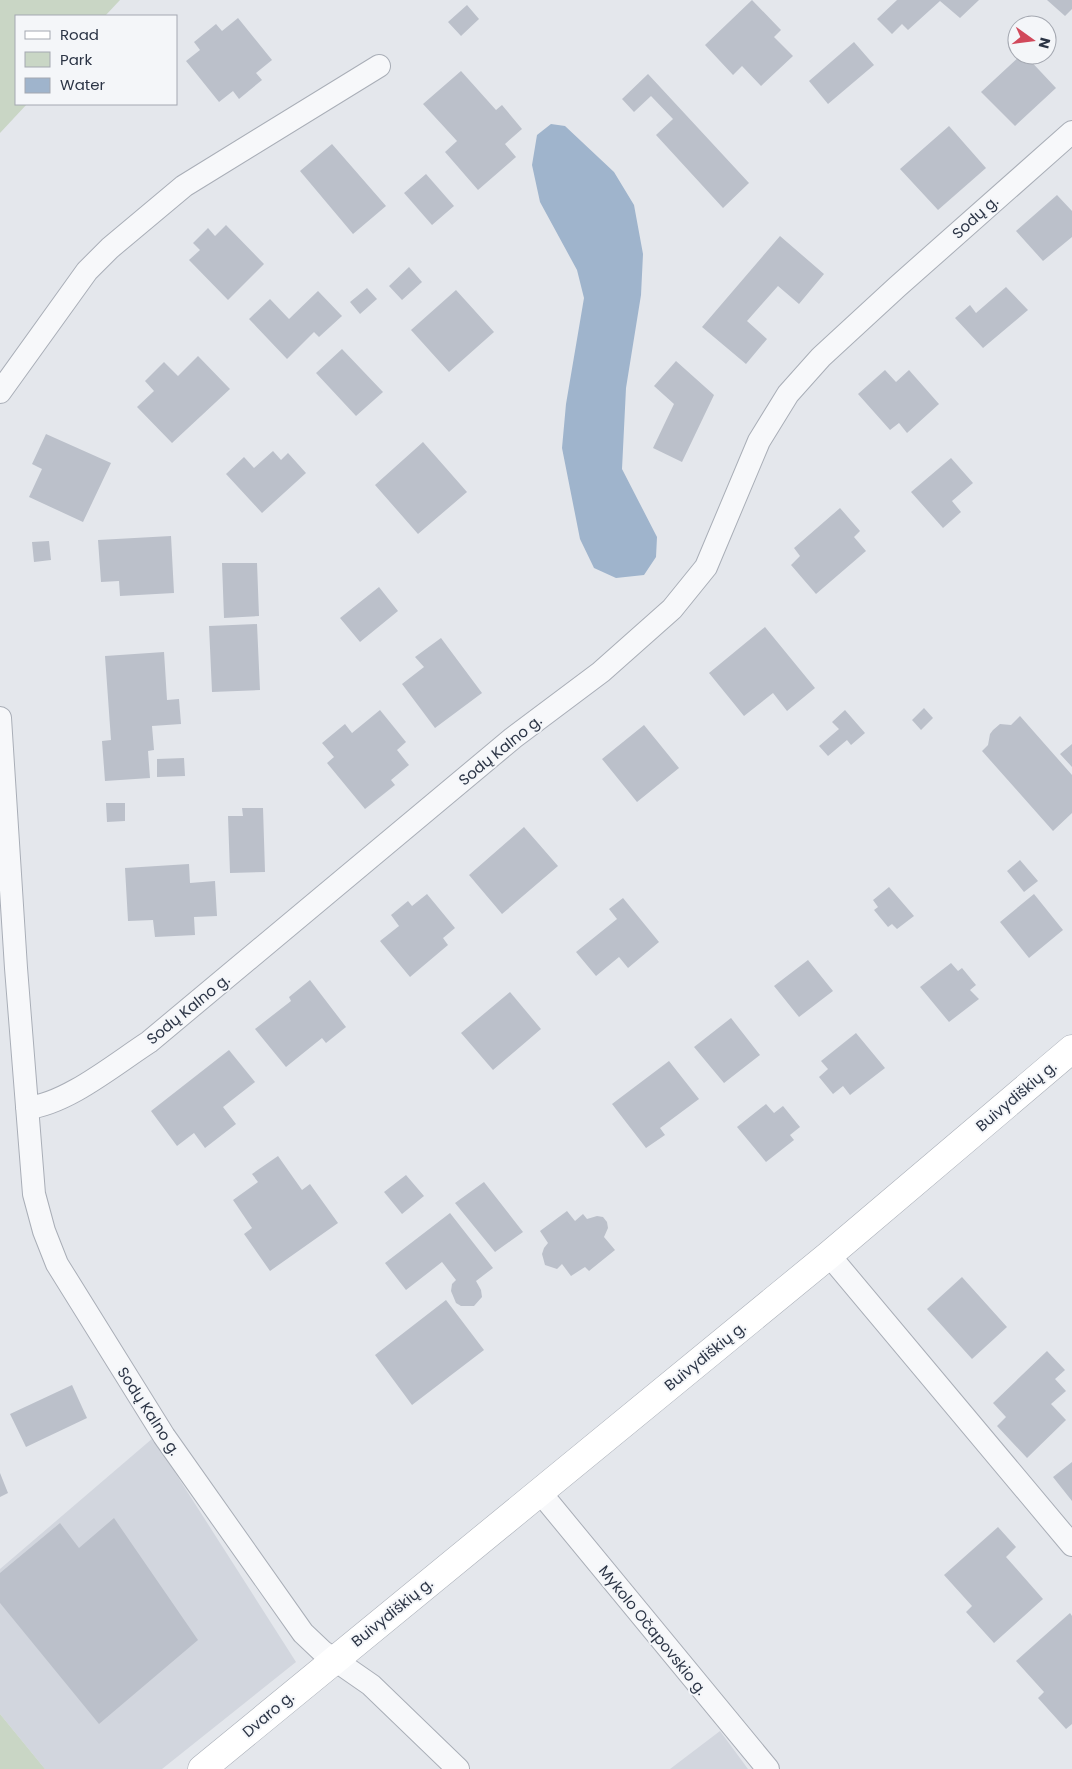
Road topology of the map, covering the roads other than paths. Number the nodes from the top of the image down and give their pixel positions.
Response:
1 (379, 66) dead end
2 (1072, 132) edge
3 (879, 304) joint
4 (0, 392) edge
5 (0, 718) edge
6 (8, 968) edge
7 (1072, 1048) edge
8 (27, 1108) junction
9 (829, 1254) junction
10 (539, 1491) junction
11 (1072, 1545) edge
12 (335, 1659) junction
13 (202, 1769) edge
14 (458, 1769) edge
15 (768, 1769) edge

1 - 4 street
2 - 3 street, Sodų g.
3 - 8 street, Sodų Kalno g.
5 - 6 street
6 - 8 street
7 - 9 main road, Buivydiškių g.
8 - 12 street, Sodų Kalno g.
9 - 10 main road, Buivydiškių g.
9 - 11 street
10 - 12 main road, Buivydiškių g.
10 - 15 street, Mykolo Očapovskio g.
12 - 13 main road, Dvaro g.
12 - 14 street, Sodų Kalno g.

